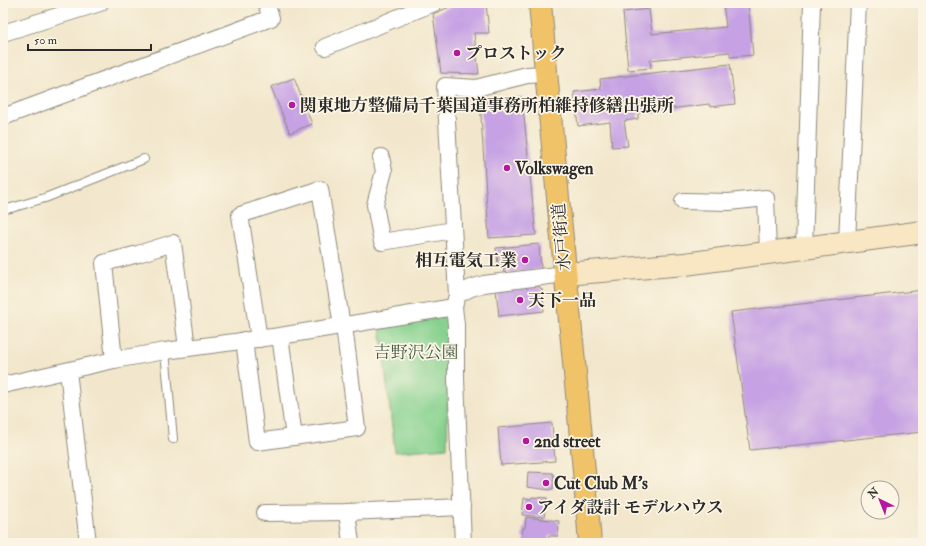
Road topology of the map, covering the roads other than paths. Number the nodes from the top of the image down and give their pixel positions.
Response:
1 (100, 3) edge
2 (266, 3) edge
3 (434, 3) edge
4 (540, 3) edge
5 (812, 3) edge
6 (858, 3) edge
7 (3, 33) edge
8 (325, 47) dead end
9 (546, 74) junction
10 (3, 117) edge
11 (381, 157) dead end
12 (144, 159) dead end
13 (683, 201) dead end
14 (3, 209) edge
15 (453, 230) junction
16 (923, 232) edge
17 (847, 242) junction
18 (804, 248) junction
19 (768, 252) junction
20 (565, 274) junction
21 (455, 301) junction
22 (343, 326) junction
23 (280, 336) junction
24 (252, 339) junction
25 (187, 347) junction
26 (165, 351) junction
27 (114, 360) junction
28 (68, 371) junction
29 (3, 385) edge
30 (294, 437) junction
31 (172, 439) dead end
32 (462, 507) junction
33 (347, 512) junction
34 (265, 513) dead end
35 (88, 543) edge
36 (351, 543) edge
37 (463, 543) edge
38 (590, 543) edge

1 - 7 street
2 - 10 street
3 - 8 street
4 - 9 highway, 水戸街道
5 - 18 street
6 - 17 street
9 - 15 street
9 - 20 highway, 水戸街道
11 - 15 street
12 - 14 lane
13 - 19 street
15 - 21 street
16 - 17 street
17 - 18 street
18 - 19 street
19 - 20 street
20 - 21 street
20 - 38 highway, 水戸街道
21 - 22 street
21 - 32 street
22 - 23 street
22 - 24 street
22 - 30 street
23 - 24 street
23 - 30 street
24 - 25 street
24 - 30 street
25 - 26 street
25 - 27 street
26 - 27 street
26 - 31 lane
27 - 28 street
28 - 29 street
28 - 35 street
32 - 33 street
32 - 37 street
33 - 34 street
33 - 36 street

